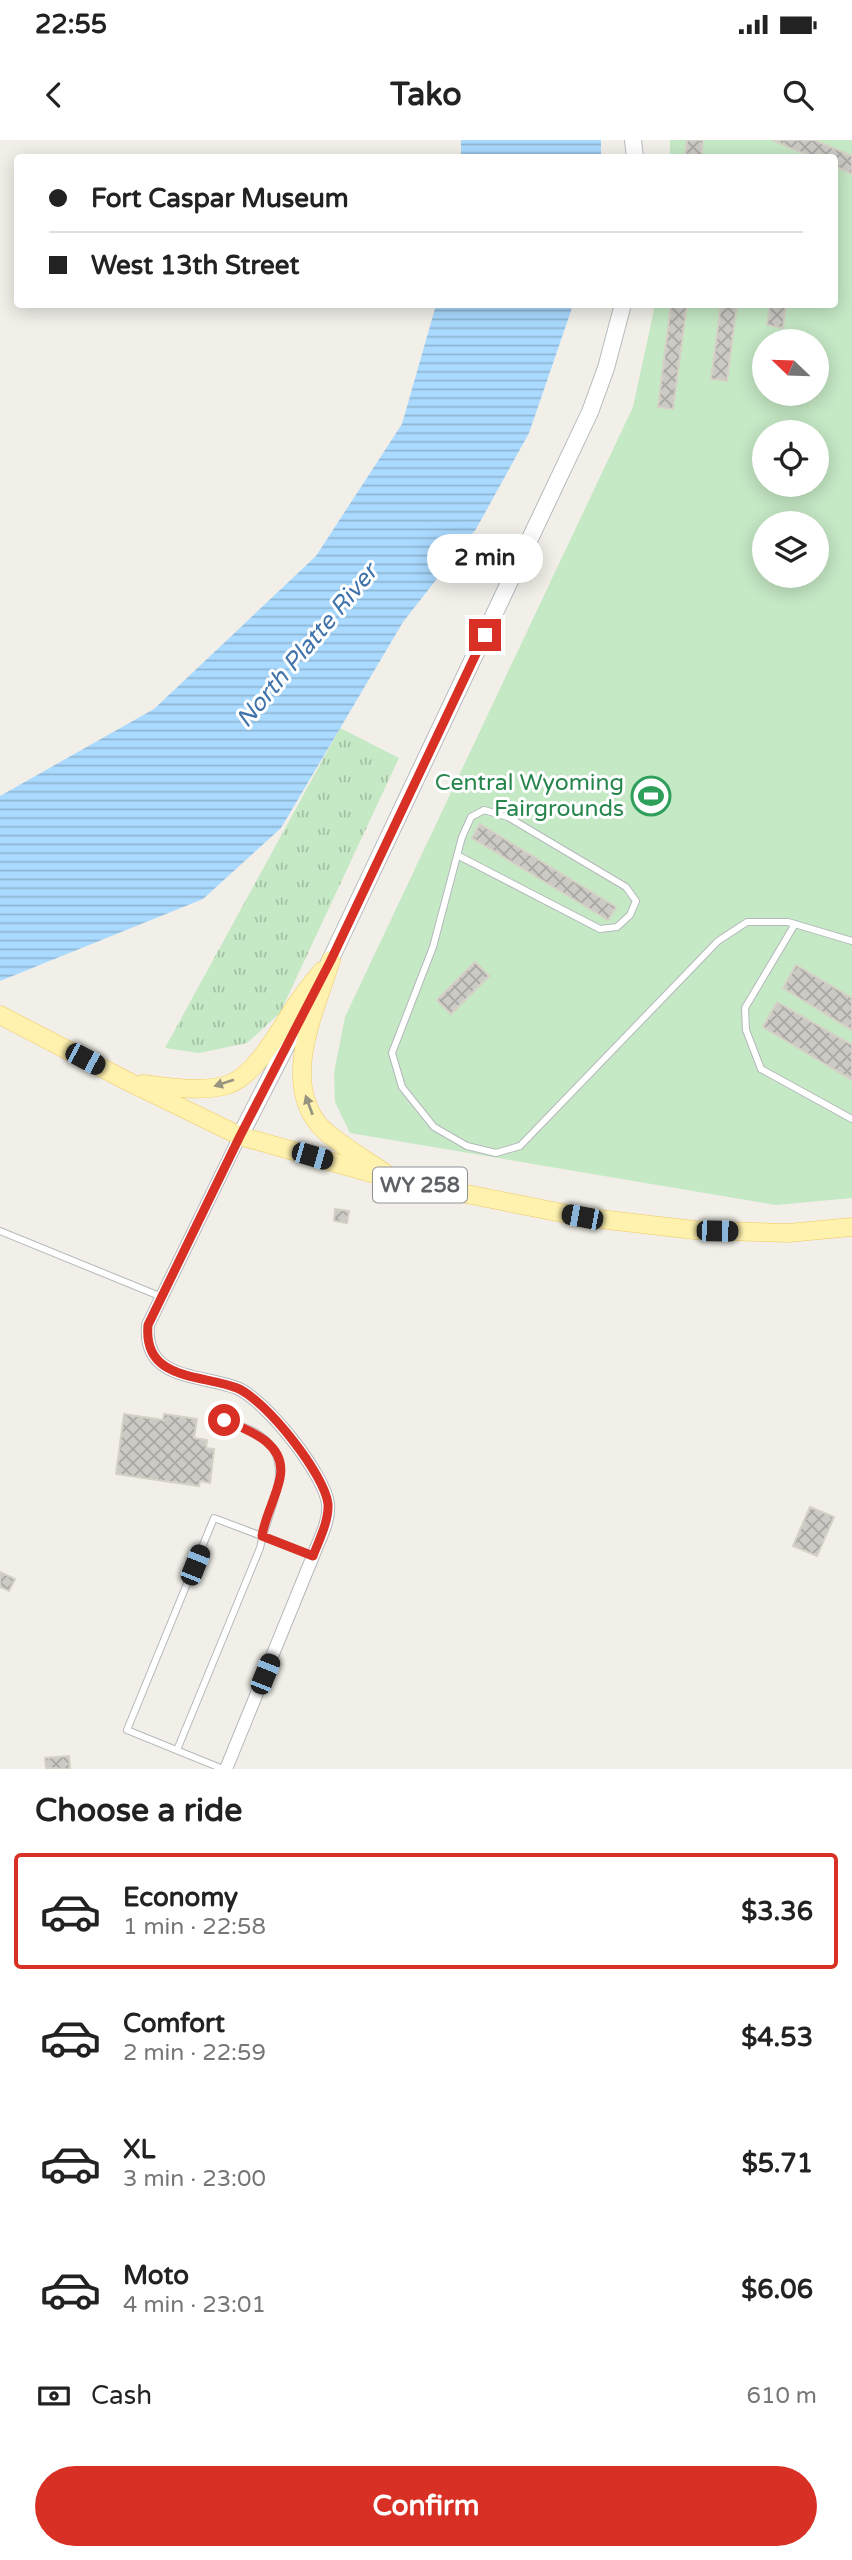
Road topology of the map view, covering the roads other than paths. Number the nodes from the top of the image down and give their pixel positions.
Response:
1 (622, 308) edge
2 (457, 855) junction
3 (795, 924) junction
4 (852, 941) edge
5 (331, 960) junction
6 (0, 1014) edge
7 (131, 1083) junction
8 (852, 1119) edge
9 (240, 1136) junction
10 (396, 1180) junction
11 (852, 1227) edge
12 (0, 1231) edge
13 (162, 1297) junction
14 (224, 1420) dead end
15 (262, 1536) junction
16 (313, 1556) junction
17 (177, 1750) junction
18 (225, 1769) edge

1 - 5 main road
2 - 2 lane
2 - 3 lane
3 - 4 lane
3 - 8 lane
5 -> 7 main road
5 - 9 main road
10 -> 5 main road
6 - 7 main road, WY 258
7 - 9 main road, WY 258
9 - 10 main road, WY 258
9 - 13 street
10 - 11 main road, WY 258
12 - 13 lane
13 - 16 street
14 - 15 lane
15 - 16 lane
15 - 17 lane
15 - 17 lane
16 - 18 street
17 - 18 lane

